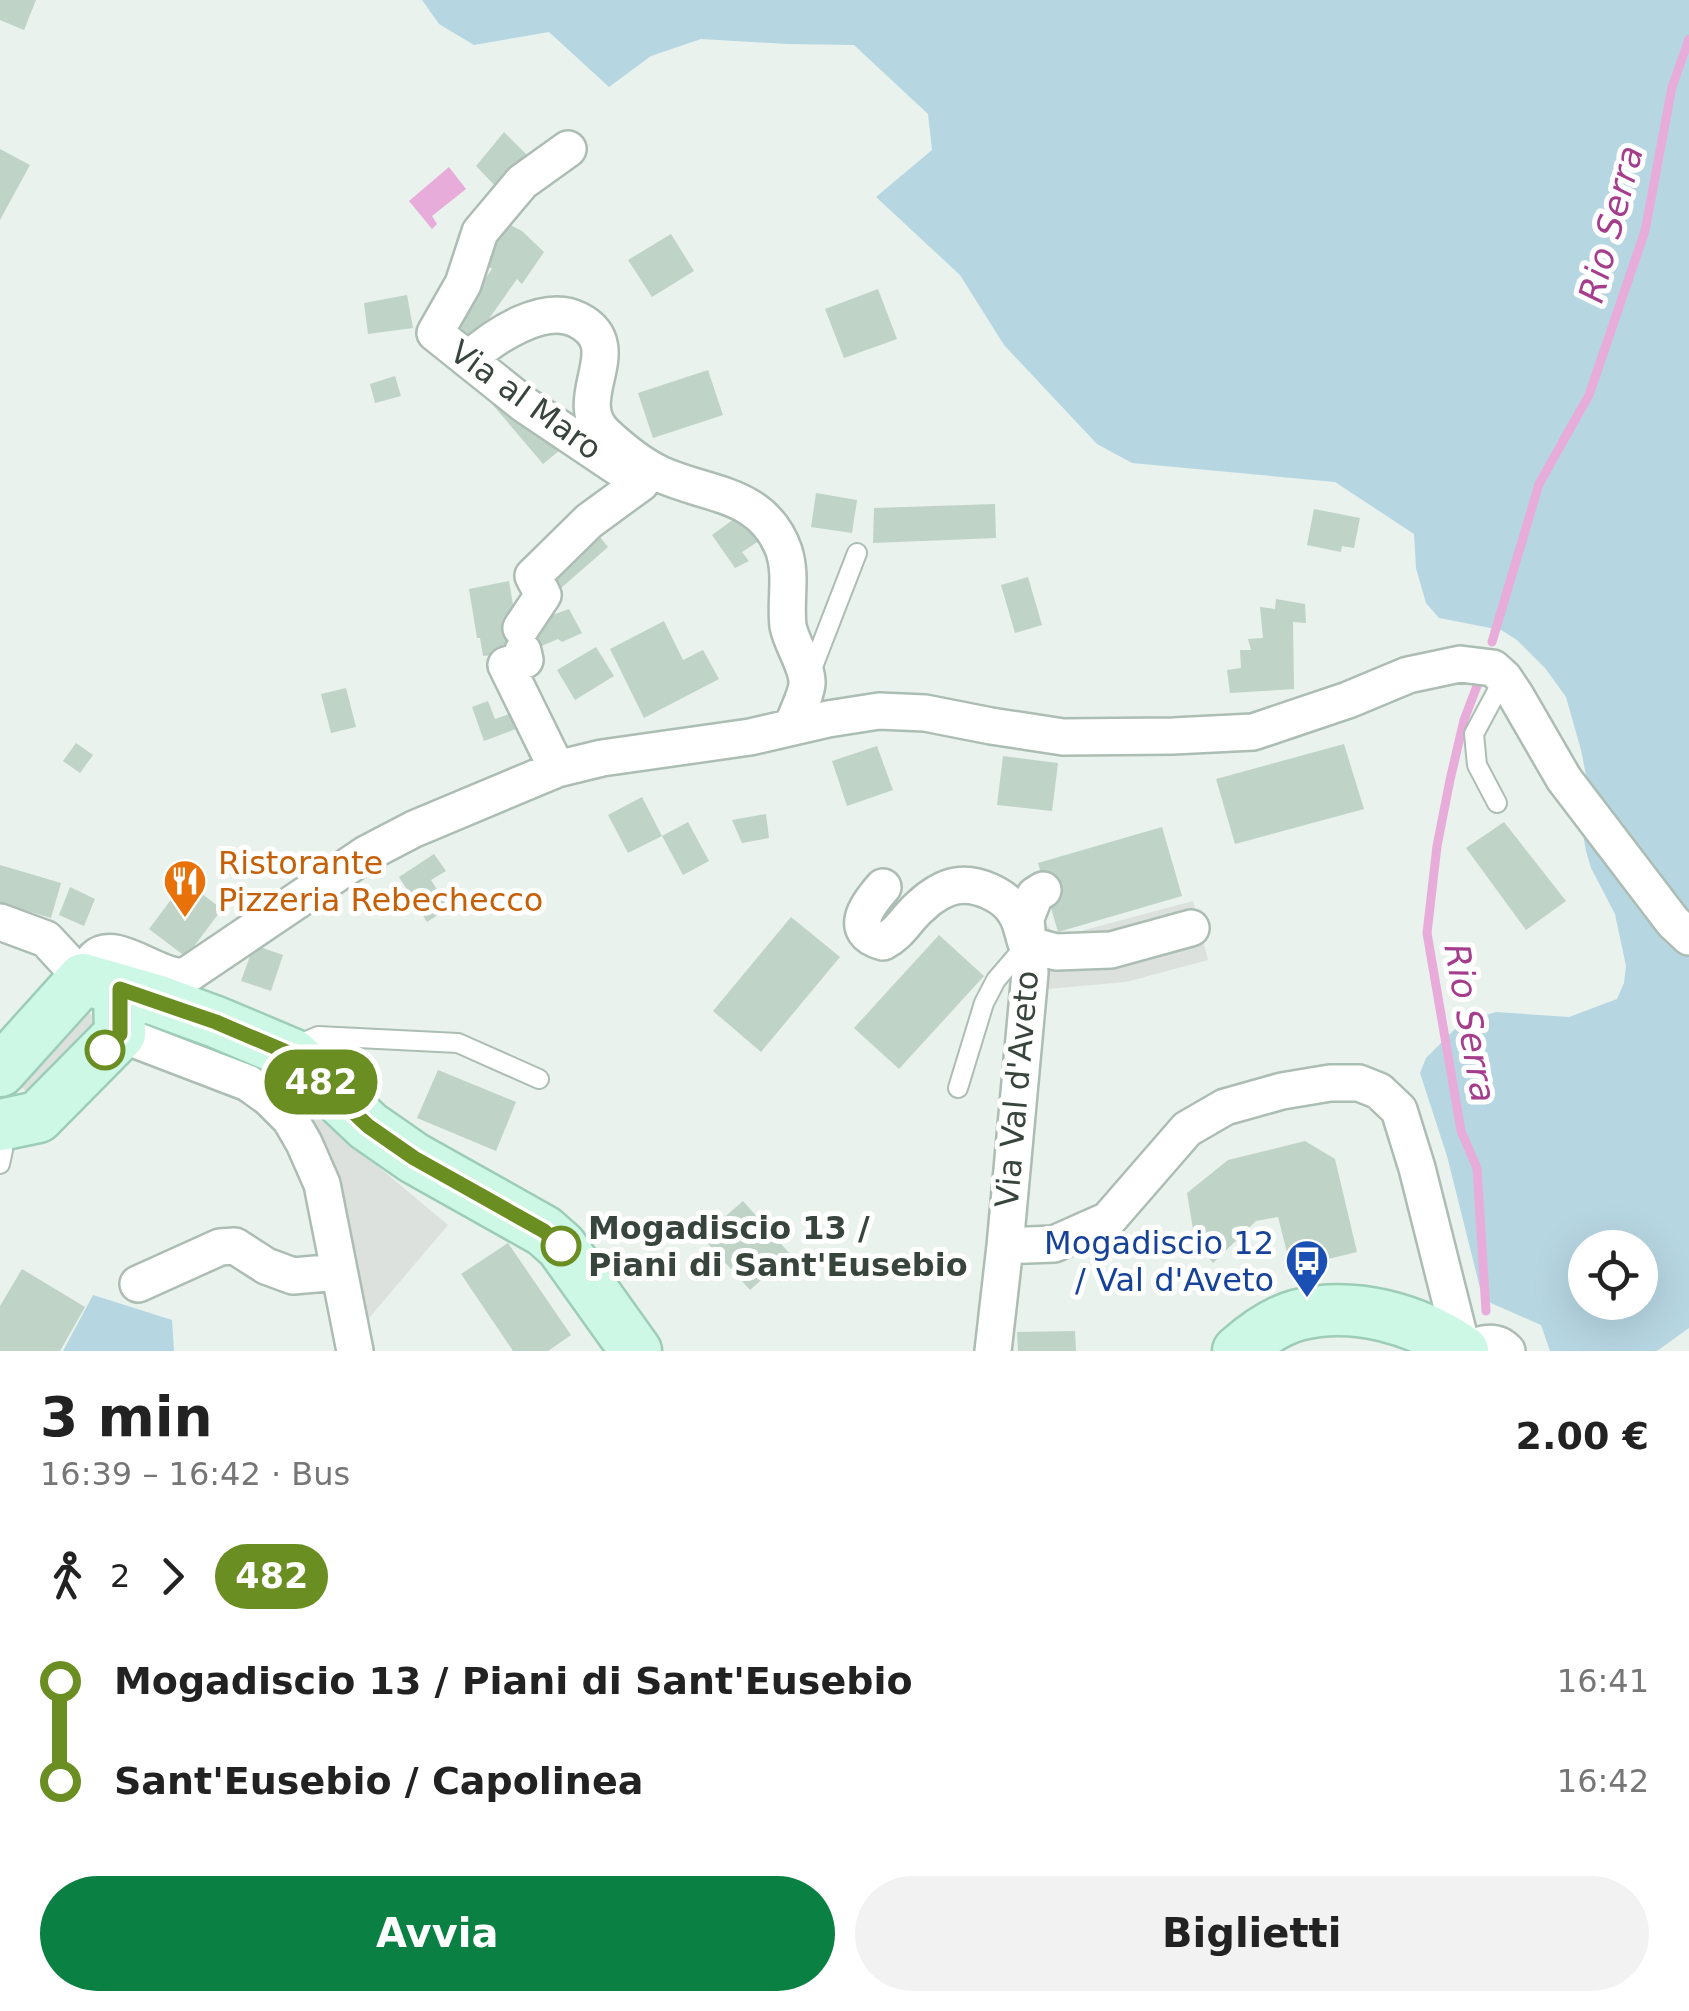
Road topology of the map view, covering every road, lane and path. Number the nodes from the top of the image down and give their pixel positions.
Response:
1 (568, 149) dead end
2 (469, 359) junction
3 (858, 553) dead end
4 (1504, 678) junction
5 (807, 682) junction
6 (792, 727) junction
7 (557, 770) junction
8 (1498, 803) dead end
9 (883, 886) dead end
10 (1043, 890) dead end
11 (0, 922) edge
12 (1191, 928) dead end
13 (1689, 937) edge
14 (1027, 944) junction
15 (114, 999) junction
16 (284, 1051) junction
17 (0, 1070) edge
18 (538, 1080) dead end
19 (958, 1088) dead end
20 (0, 1125) edge
21 (0, 1143) edge
22 (0, 1164) edge
23 (1005, 1246) junction
24 (338, 1272) junction
25 (138, 1284) dead end
26 (355, 1351) edge
27 (636, 1351) edge
28 (994, 1351) edge
29 (1238, 1351) edge
30 (1463, 1351) edge
31 (1507, 1351) edge

1 - 2 street, Via al Maro
2 - 5 street
2 - 7 street, Via al Maro
3 - 5 lane
4 - 6 street
4 - 8 lane
4 - 13 street
5 - 6 street
6 - 7 street
7 - 15 street
9 - 14 street, Via Val d'Aveto
10 - 14 street, Via Val d'Aveto
11 - 15 street
12 - 14 street, Via Val d'Aveto
14 - 19 lane
14 - 23 street, Via Val d'Aveto
15 - 16 street
15 - 17 street
15 - 20 street
15 - 24 street
16 - 18 lane
16 - 27 street
21 - 22 lane
23 - 28 street
23 - 30 street, Via Val d'Aveto
24 - 25 street
24 - 26 street
29 - 30 street
30 - 31 street

